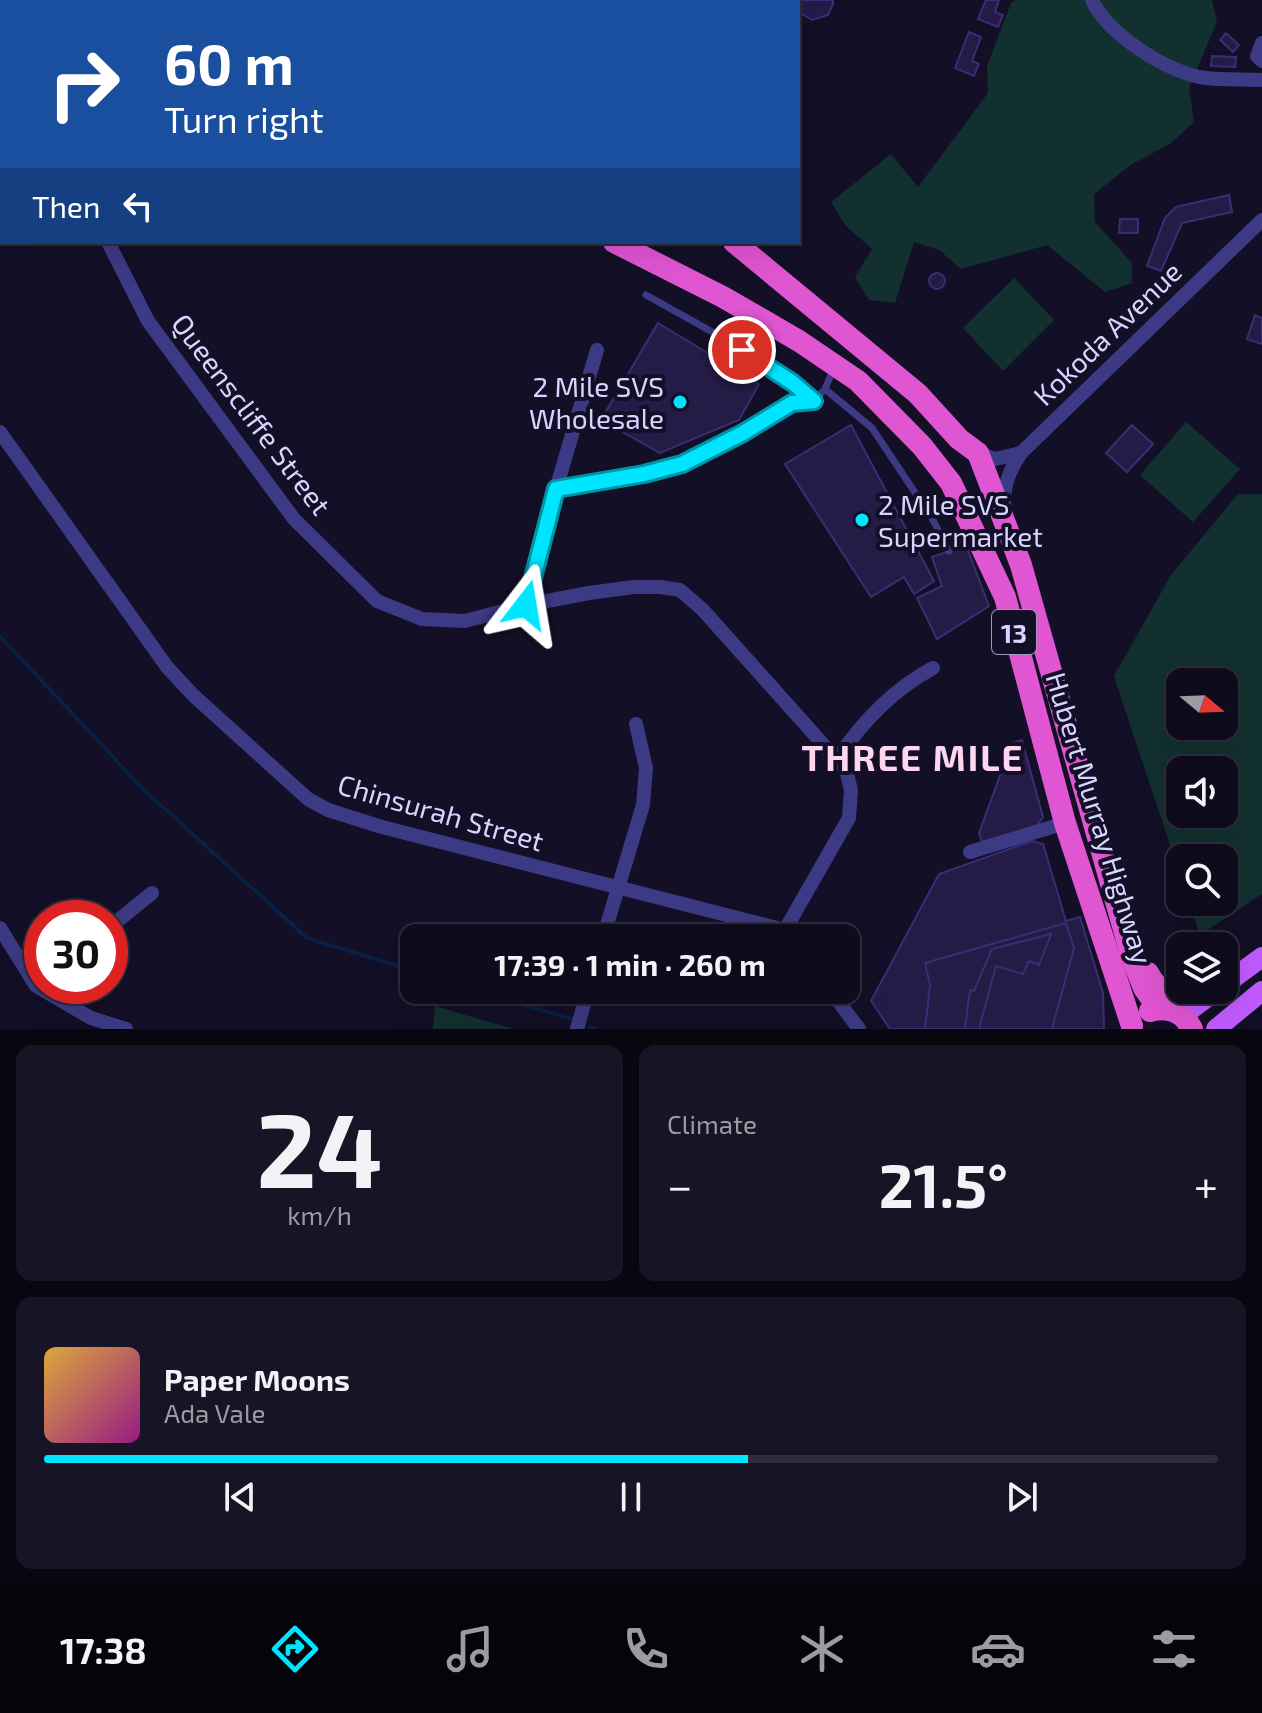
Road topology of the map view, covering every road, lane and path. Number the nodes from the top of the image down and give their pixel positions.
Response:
1 (1092, 0) edge
2 (1262, 43) edge
3 (1262, 61) edge
4 (1262, 80) edge
5 (1262, 220) edge
6 (109, 244) edge
7 (618, 244) edge
8 (654, 244) edge
9 (736, 244) edge
10 (646, 295) dead end
11 (723, 297) junction
12 (597, 350) dead end
13 (835, 364) junction
14 (825, 389) junction
15 (814, 401) junction
16 (0, 432) edge
17 (978, 453) junction
18 (1021, 453) junction
19 (556, 489) junction
20 (1006, 525) junction
21 (949, 551) dead end
22 (526, 605) junction
23 (933, 668) dead end
24 (636, 724) dead end
25 (837, 759) junction
26 (1065, 823) junction
27 (970, 852) dead end
28 (618, 887) junction
29 (152, 893) dead end
30 (1116, 908) junction
31 (128, 912) edge
32 (607, 924) edge
33 (752, 924) edge
34 (793, 924) edge
35 (0, 928) edge
36 (1262, 957) edge
37 (24, 962) edge
38 (1238, 974) edge
39 (1262, 991) edge
40 (1166, 993) edge
41 (70, 1004) edge
42 (584, 1004) edge
43 (840, 1004) edge
44 (1205, 1004) edge
45 (1159, 1009) junction
46 (1187, 1022) edge
47 (1127, 1028) edge
48 (126, 1029) edge
49 (577, 1029) edge
50 (859, 1029) edge
51 (1216, 1029) edge

1 - 4 street
2 - 3 street
5 - 18 street, Kokoda Avenue
6 - 22 street, Queenscliffe Street
7 - 11 highway, Hubert Murray Highway / 13
8 - 11 highway
9 - 17 highway, Hubert Murray Highway / 13
10 - 15 lane
11 - 13 highway, Hubert Murray Highway / 13
12 - 19 street
13 - 14 lane
13 - 26 highway, Hubert Murray Highway / 13
14 - 15 lane
14 - 21 lane
15 - 19 lane
16 - 28 street, Chinsurah Street
17 - 18 street
17 - 20 highway, Hubert Murray Highway / 13
18 - 20 street
19 - 22 street
20 - 30 highway, Hubert Murray Highway / 13
22 - 25 street, Queenscliffe Street
23 - 25 street
24 - 28 street
25 - 34 street, Queenscliffe Street
26 - 27 street
26 - 47 highway, Hubert Murray Highway / 13
28 - 32 street
28 - 33 street, Chinsurah Street
29 - 31 street
30 - 40 highway
30 - 45 highway, Hubert Murray Highway / 13
35 - 37 street
36 - 38 main road
39 - 51 main road
41 - 48 street
42 - 49 street
43 - 50 street
44 - 46 main road
45 - 46 highway
45 - 47 highway, 13

